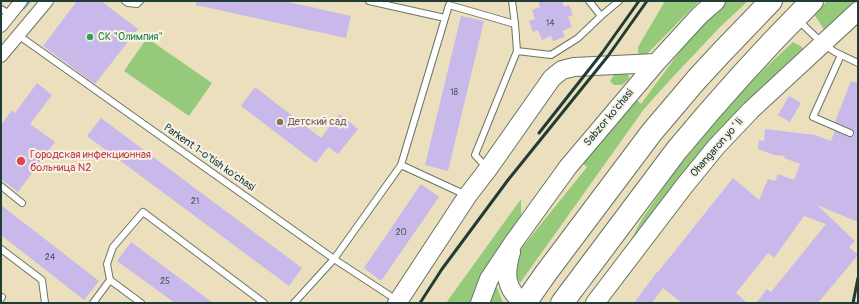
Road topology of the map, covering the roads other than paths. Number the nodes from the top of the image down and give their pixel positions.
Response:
1 (22, 1) edge
2 (47, 1) edge
3 (125, 1) edge
4 (140, 1) edge
5 (369, 1) edge
6 (512, 1) edge
7 (589, 1) edge
8 (619, 1) edge
9 (716, 1) edge
10 (771, 1) edge
11 (812, 1) edge
12 (858, 11) edge
13 (6, 12) edge
14 (601, 16) junction
15 (445, 18) junction
16 (795, 18) junction
17 (515, 24) junction
18 (1, 26) edge
19 (18, 35) junction
20 (822, 43) junction
21 (517, 51) junction
22 (841, 55) junction
23 (1, 56) edge
24 (656, 62) junction
25 (858, 63) edge
26 (850, 134) dead end
27 (402, 165) junction
28 (488, 169) junction
29 (1, 186) edge
30 (468, 196) junction
31 (22, 203) dead end
32 (513, 244) junction
33 (1, 249) edge
34 (334, 259) junction
35 (110, 280) junction
36 (393, 299) edge
37 (45, 303) edge
38 (93, 303) edge
39 (141, 303) edge
40 (264, 303) edge
41 (294, 303) edge
42 (480, 303) edge
43 (525, 303) edge
44 (562, 303) edge
45 (595, 303) edge

1 - 13 street
2 - 19 street
3 - 4 lane
5 - 15 lane
6 - 17 lane
7 - 14 lane
8 - 14 lane
9 - 24 main road, Sabzor ko'chasi
10 - 43 highway
11 - 16 highway
12 - 20 main road, Ohangaron yoʻli
13 - 18 street
14 - 21 lane
15 - 17 lane
15 - 27 lane
16 - 20 lane
16 - 44 highway
17 - 21 lane
19 - 23 street
19 - 34 lane, Parkent 1-o'tish ko'chasi
20 - 22 lane
20 - 45 main road, Ohangaron yoʻli
21 - 28 lane
22 - 25 lane
22 - 26 lane
24 - 28 main road
24 - 32 main road, Sabzor ko'chasi
27 - 30 lane
27 - 34 lane
28 - 30 main road
29 - 31 lane
30 - 36 main road
32 - 42 main road, Sabzor ko'chasi
32 - 43 main road
33 - 37 lane
34 - 36 lane, Parkent 1-o'tish ko'chasi
34 - 41 lane
35 - 38 lane
35 - 39 lane
35 - 40 lane

